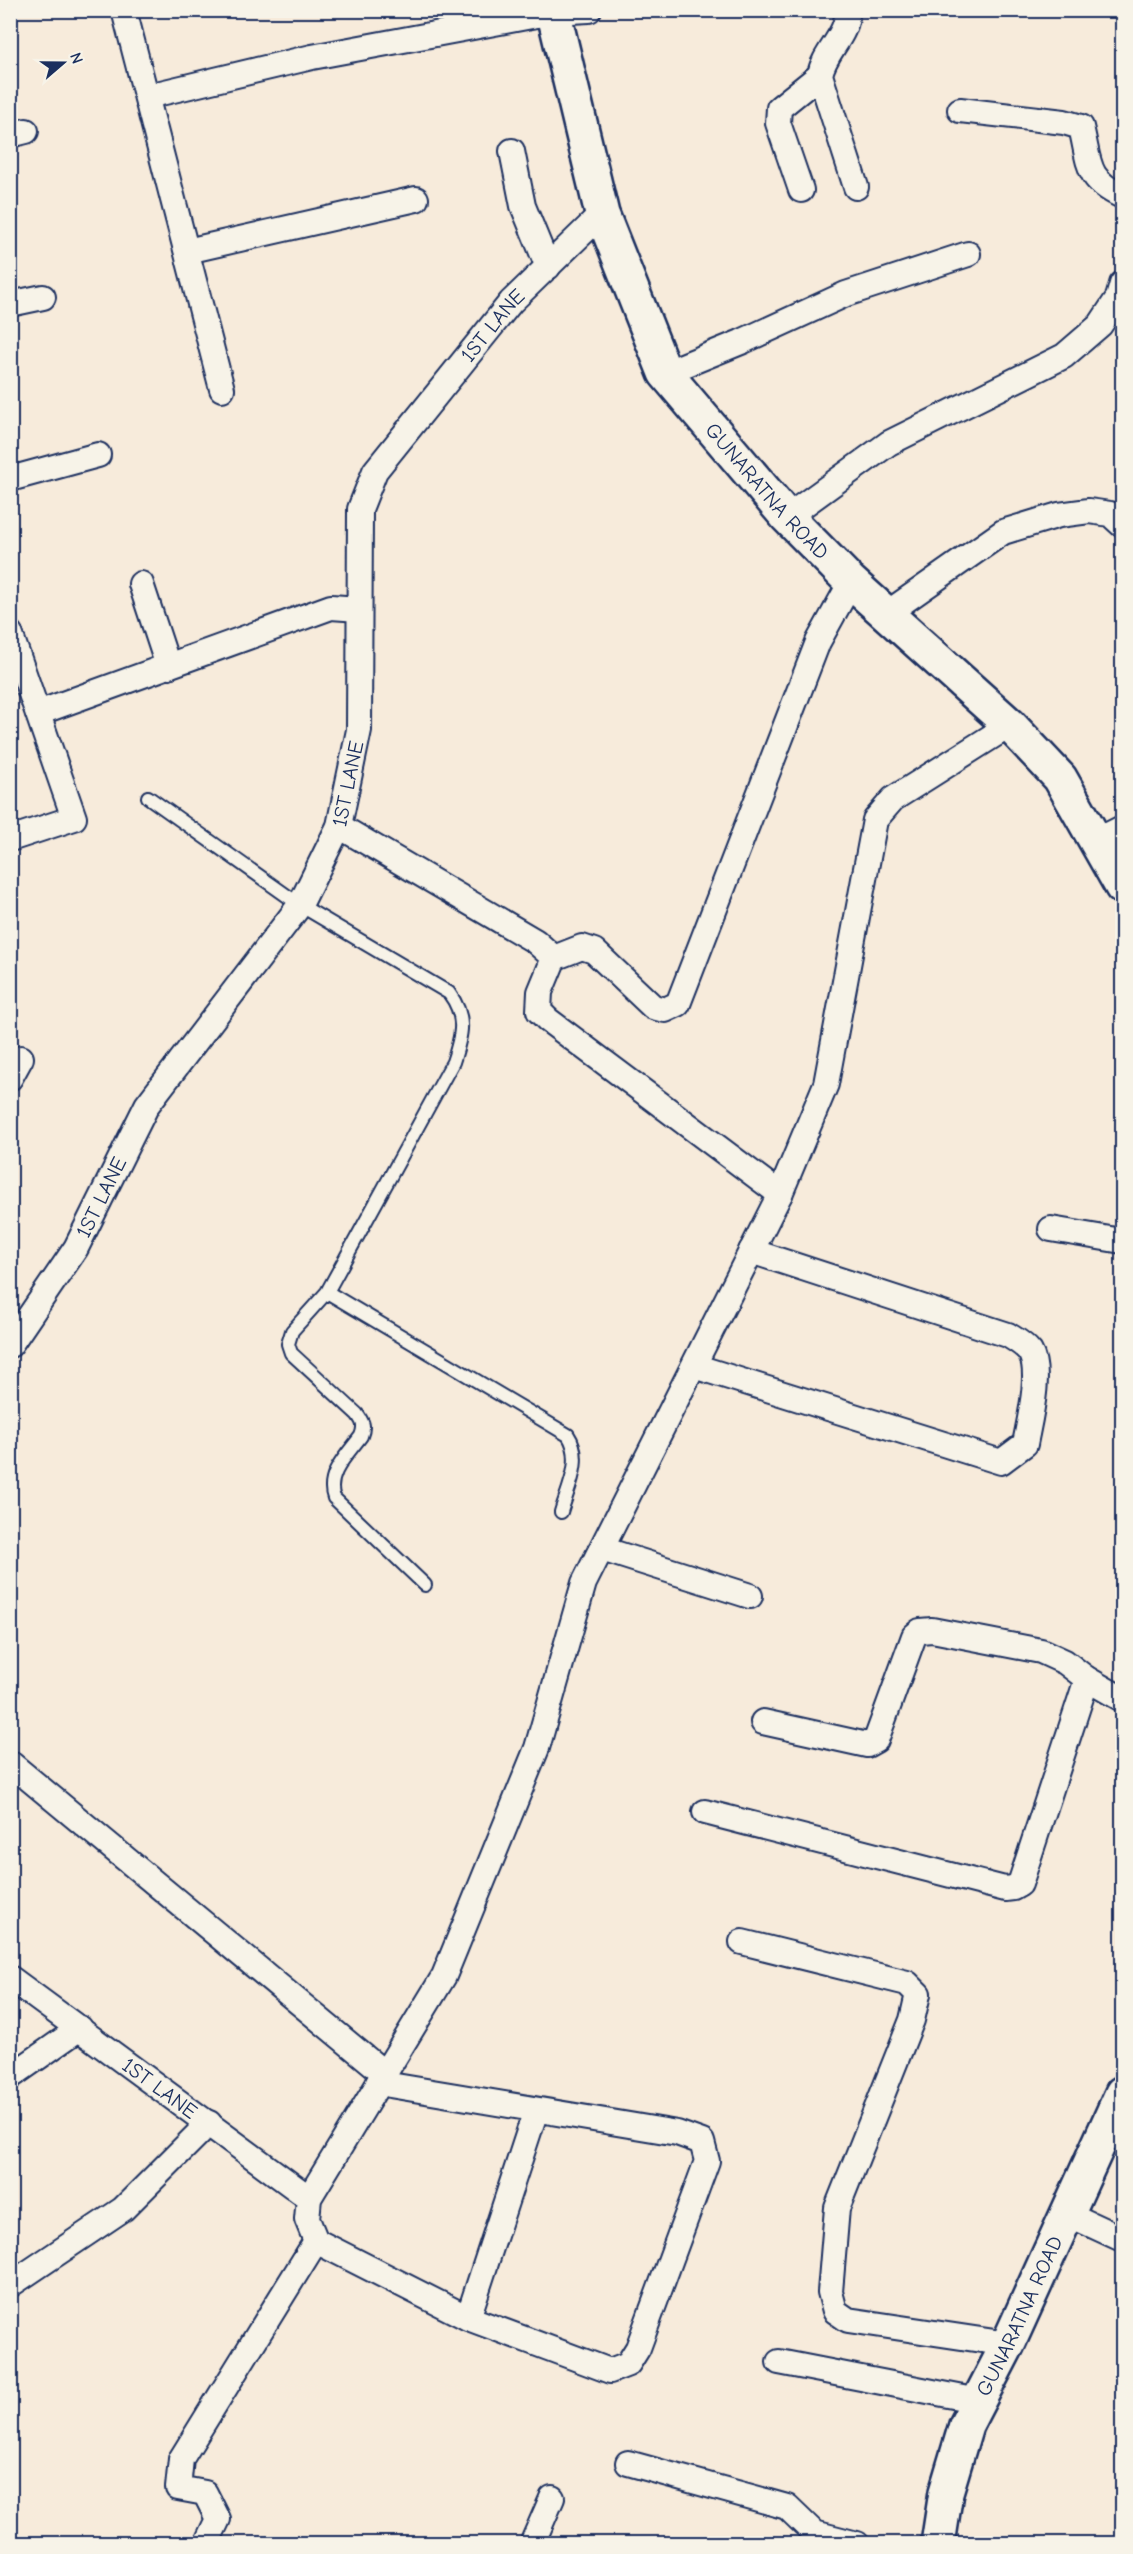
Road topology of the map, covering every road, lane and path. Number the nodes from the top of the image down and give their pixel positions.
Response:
1 (124, 10) edge
2 (589, 10) edge
3 (847, 10) edge
4 (553, 11) edge
5 (820, 75) junction
6 (148, 96) junction
7 (960, 110) dead end
8 (512, 151) dead end
9 (856, 186) dead end
10 (801, 190) dead end
11 (1122, 196) edge
12 (416, 199) dead end
13 (602, 214) junction
14 (187, 251) junction
15 (968, 254) dead end
16 (548, 267) junction
17 (1122, 284) edge
18 (43, 297) dead end
19 (10, 304) edge
20 (665, 373) junction
21 (222, 389) dead end
22 (98, 455) dead end
23 (10, 479) edge
24 (787, 517) junction
25 (1122, 525) edge
26 (851, 582) junction
27 (141, 584) dead end
28 (359, 609) junction
29 (886, 614) junction
30 (10, 633) edge
31 (168, 666) junction
32 (38, 713) junction
33 (1010, 725) junction
34 (148, 797) dead end
35 (339, 826) junction
36 (1109, 834) edge
37 (10, 839) edge
38 (1122, 887) edge
39 (300, 905) junction
40 (554, 958) junction
41 (780, 1194) junction
42 (1051, 1229) dead end
43 (1122, 1241) edge
44 (751, 1251) junction
45 (327, 1292) junction
46 (11, 1343) edge
47 (694, 1366) junction
48 (561, 1512) dead end
49 (602, 1549) junction
50 (425, 1585) dead end
51 (750, 1596) dead end
52 (1087, 1679) junction
53 (1122, 1699) edge
54 (763, 1722) dead end
55 (10, 1763) edge
56 (705, 1812) dead end
57 (742, 1942) dead end
58 (10, 1978) edge
59 (80, 2028) junction
60 (10, 2077) edge
61 (381, 2078) junction
62 (1122, 2093) edge
63 (536, 2110) junction
64 (209, 2123) junction
65 (309, 2198) junction
66 (1068, 2214) junction
67 (1122, 2239) edge
68 (316, 2241) junction
69 (10, 2285) edge
70 (468, 2318) junction
71 (1008, 2344) junction
72 (778, 2362) dead end
73 (978, 2401) junction
74 (628, 2463) dead end
75 (552, 2498) dead end
76 (207, 2544) edge
77 (532, 2544) edge
78 (856, 2544) edge
79 (938, 2544) edge

1 - 6 street
2 - 4 street
3 - 5 street
4 - 6 street
4 - 13 street, GUNARATNA ROAD
5 - 9 street
5 - 10 street
6 - 14 street
7 - 11 street
8 - 16 street
12 - 14 street
13 - 16 street, 1ST LANE
13 - 20 street, GUNARATNA ROAD
14 - 21 street
15 - 20 street
16 - 28 street, 1ST LANE
17 - 24 street
18 - 19 street
20 - 24 street, GUNARATNA ROAD
22 - 23 street
24 - 26 street, GUNARATNA ROAD
25 - 29 street
26 - 29 street, GUNARATNA ROAD
26 - 40 street
27 - 31 street
28 - 31 street
28 - 35 street, 1ST LANE
29 - 33 street, GUNARATNA ROAD
30 - 32 street
31 - 32 street
32 - 37 street
33 - 36 street, GUNARATNA ROAD
33 - 41 street
34 - 39 lane
35 - 39 street, 1ST LANE
35 - 40 street
36 - 38 street, GUNARATNA ROAD
39 - 45 lane
39 - 46 street, 1ST LANE
40 - 41 street
41 - 44 street
42 - 43 street
44 - 47 street
44 - 47 street
45 - 48 lane
45 - 50 lane
47 - 49 street
49 - 51 street
49 - 61 street
52 - 53 street
52 - 54 street
52 - 56 street
55 - 61 street
57 - 71 street
58 - 59 street, 1ST LANE
59 - 60 street
59 - 64 street, 1ST LANE
61 - 63 street
61 - 65 street
62 - 66 street, GUNARATNA ROAD
63 - 70 street
63 - 70 street
64 - 65 street, 1ST LANE
64 - 69 street
65 - 68 street
66 - 67 street
66 - 71 street, GUNARATNA ROAD
68 - 70 street
68 - 76 street
71 - 73 street, GUNARATNA ROAD
72 - 73 street
73 - 79 street, GUNARATNA ROAD
74 - 78 street
75 - 77 street

